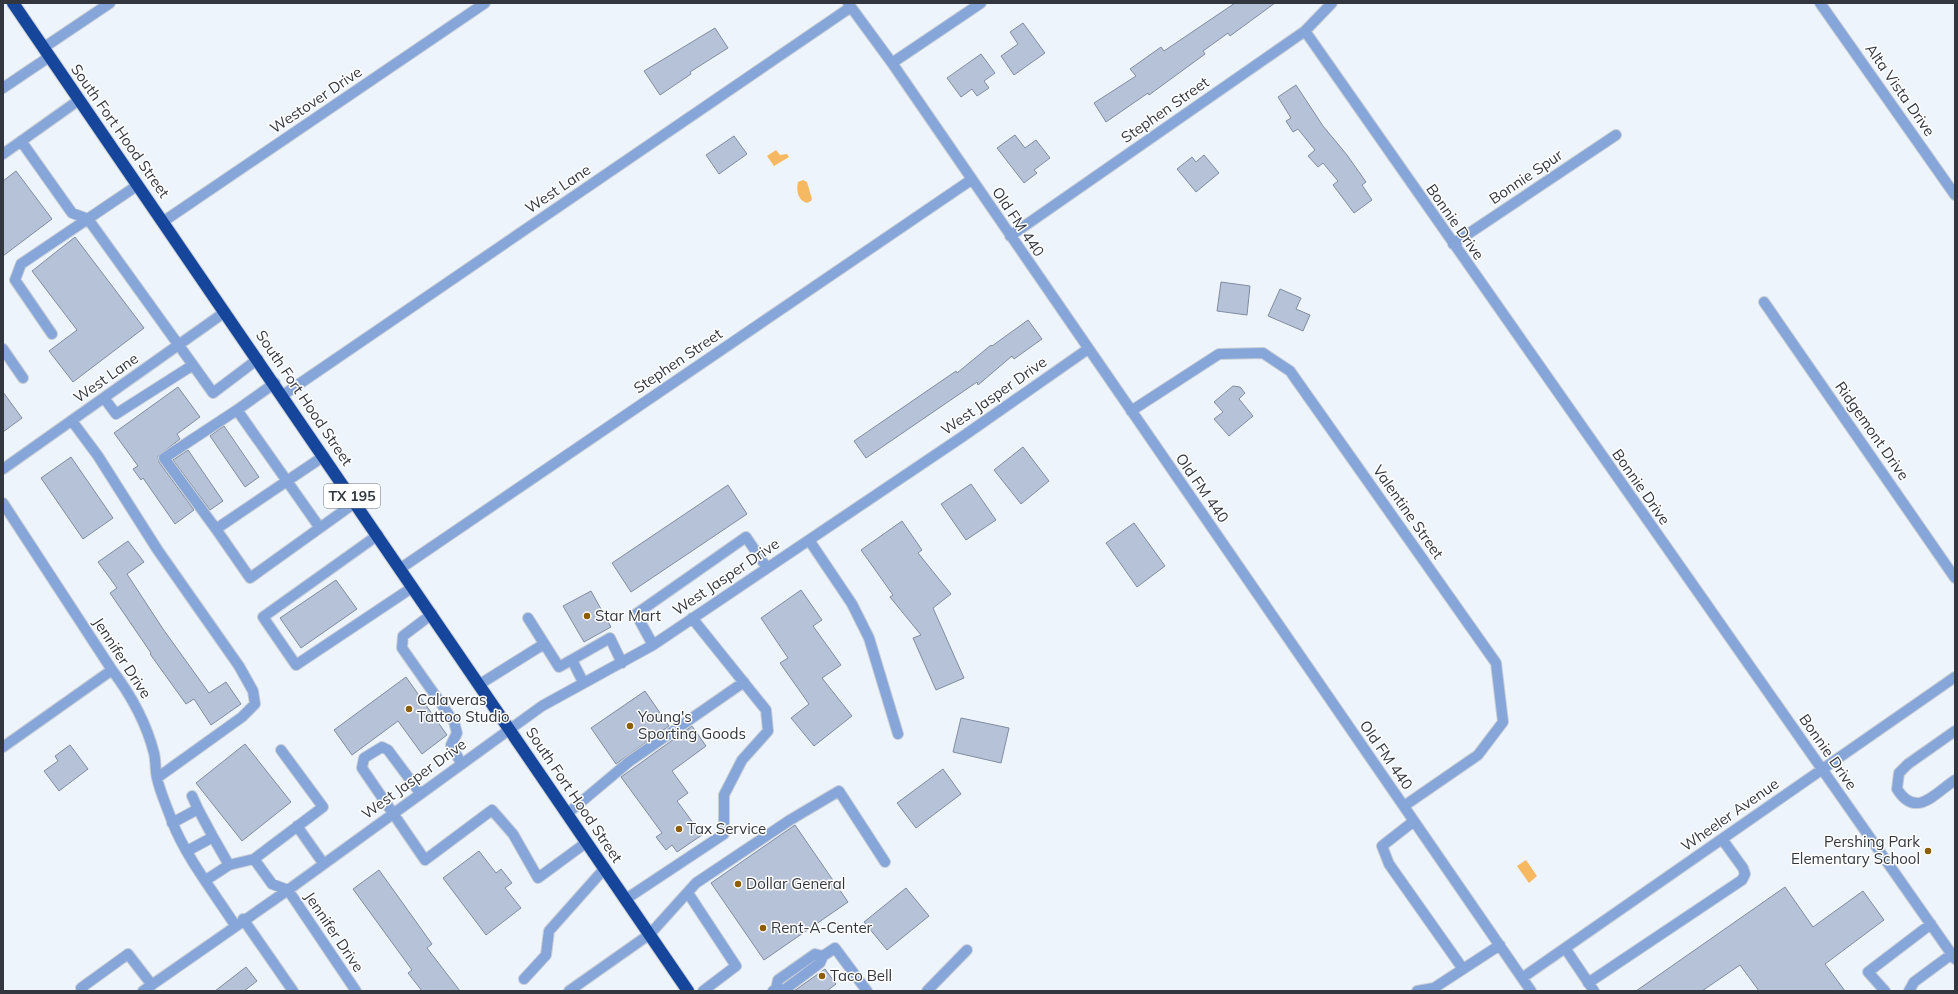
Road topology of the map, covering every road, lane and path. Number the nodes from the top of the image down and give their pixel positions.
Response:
1 (13, 3) edge
2 (110, 3) edge
3 (485, 3) edge
4 (981, 3) edge
5 (1332, 3) edge
6 (1820, 3) edge
7 (850, 5) edge
8 (1304, 31) junction
9 (46, 53) junction
10 (892, 63) junction
11 (3, 88) edge
12 (79, 100) junction
13 (1616, 135) dead end
14 (21, 141) junction
15 (3, 154) edge
16 (971, 180) junction
17 (138, 185) junction
18 (1955, 195) edge
19 (88, 219) junction
20 (164, 221) junction
21 (1010, 236) junction
22 (1452, 244) junction
23 (1764, 302) dead end
24 (225, 312) junction
25 (52, 334) dead end
26 (179, 344) junction
27 (3, 348) edge
28 (1088, 350) junction
29 (258, 359) junction
30 (193, 365) junction
31 (23, 378) dead end
32 (274, 383) junction
33 (283, 395) junction
34 (104, 398) junction
35 (237, 410) junction
36 (1131, 411) junction
37 (72, 420) junction
38 (324, 456) junction
39 (3, 469) edge
40 (287, 481) junction
41 (356, 502) junction
42 (3, 503) edge
43 (320, 528) junction
44 (216, 529) junction
45 (378, 535) junction
46 (809, 540) junction
47 (401, 568) junction
48 (767, 568) junction
49 (1955, 578) edge
50 (413, 587) junction
51 (432, 614) junction
52 (528, 618) dead end
53 (692, 618) junction
54 (544, 644) junction
55 (653, 645) junction
56 (572, 660) junction
57 (622, 662) junction
58 (112, 670) junction
59 (1955, 676) edge
60 (583, 682) junction
61 (744, 682) junction
62 (480, 684) junction
63 (510, 728) junction
64 (1955, 731) edge
65 (898, 734) dead end
66 (3, 746) edge
67 (281, 750) dead end
68 (461, 763) junction
69 (1822, 770) junction
70 (157, 778) junction
71 (1955, 780) edge
72 (420, 793) junction
73 (192, 796) dead end
74 (1404, 806) junction
75 (198, 809) junction
76 (392, 813) junction
77 (568, 813) junction
78 (1414, 821) junction
79 (172, 822) junction
80 (297, 826) junction
81 (213, 837) junction
82 (1722, 839) junction
83 (587, 842) junction
84 (187, 851) junction
85 (254, 859) junction
86 (885, 862) dead end
87 (323, 863) junction
88 (229, 865) junction
89 (605, 868) junction
90 (206, 880) junction
91 (288, 890) junction
92 (688, 893) junction
93 (626, 899) junction
94 (239, 922) junction
95 (1931, 924) junction
96 (650, 934) junction
97 (1500, 945) junction
98 (1565, 948) junction
99 (967, 950) dead end
100 (1953, 957) edge
101 (1463, 969) junction
102 (1522, 978) junction
103 (524, 979) dead end
104 (152, 985) junction
105 (1591, 987) edge
106 (775, 990) edge
107 (83, 991) edge
108 (143, 991) edge
109 (292, 991) edge
110 (356, 991) edge
111 (569, 991) edge
112 (688, 991) edge
113 (703, 991) edge
114 (867, 991) edge
115 (927, 991) edge
116 (1417, 991) edge
117 (1531, 991) edge
118 (1885, 991) edge
119 (1909, 991) edge

1 - 9 highway, South Fort Hood Street / TX 195
2 - 9 street
3 - 20 street, Westover Drive
4 - 10 street
5 - 8 street, Stephen Street
6 - 18 street, Alta Vista Drive
7 - 10 street, Old FM 440
7 - 33 street, West Lane
8 - 21 street, Stephen Street
8 - 22 street, Bonnie Drive
9 - 11 street
9 - 12 highway, South Fort Hood Street / TX 195
10 - 16 street, Old FM 440
12 - 14 street
12 - 17 highway, South Fort Hood Street / TX 195
13 - 22 street, Bonnie Spur
14 - 15 street
14 - 19 street
16 - 21 street, Old FM 440
16 - 47 street, Stephen Street
17 - 19 street
17 - 20 highway, South Fort Hood Street / TX 195
19 - 25 street
19 - 26 street
20 - 24 highway, South Fort Hood Street / TX 195
21 - 28 street, Old FM 440
22 - 69 street, Bonnie Drive
23 - 49 street, Ridgemont Drive
24 - 26 street, West Lane
24 - 29 highway, South Fort Hood Street / TX 195
26 - 30 street
26 - 34 street, West Lane
27 - 31 street
28 - 36 street, Old FM 440
28 - 46 street, West Jasper Drive
29 - 30 street
29 - 32 highway, South Fort Hood Street / TX 195
30 - 34 street
32 - 33 highway, South Fort Hood Street / TX 195
32 - 35 street
33 - 38 highway, South Fort Hood Street / TX 195
34 - 37 street, West Lane
35 - 40 street
35 - 44 street
36 - 74 street, Old FM 440
36 - 74 street, Valentine Street
37 - 39 street, West Lane
37 - 70 street
38 - 40 street
38 - 41 highway, South Fort Hood Street / TX 195
40 - 43 street
40 - 44 street
41 - 43 street
41 - 45 highway, South Fort Hood Street / TX 195
42 - 58 street, Jennifer Drive
43 - 44 street
45 - 47 highway, South Fort Hood Street / TX 195
45 - 50 street
46 - 48 street, West Jasper Drive
46 - 65 street
47 - 50 highway, South Fort Hood Street / TX 195
48 - 53 street, West Jasper Drive
48 - 55 street
50 - 51 highway, South Fort Hood Street / TX 195
51 - 62 highway, South Fort Hood Street / TX 195
51 - 68 street
52 - 54 street
53 - 55 street, West Jasper Drive
53 - 61 street
54 - 56 street
54 - 62 street
55 - 57 street, West Jasper Drive
56 - 57 street
56 - 60 street
57 - 60 street, West Jasper Drive
58 - 66 street
58 - 70 street, Jennifer Drive
59 - 69 street, Wheeler Avenue
60 - 63 street, West Jasper Drive
61 - 77 street
61 - 93 street
62 - 63 highway, South Fort Hood Street / TX 195
63 - 68 street, West Jasper Drive
63 - 77 highway, South Fort Hood Street / TX 195
64 - 71 street
67 - 80 street
68 - 72 street, West Jasper Drive
69 - 82 street, Wheeler Avenue
69 - 95 street, Bonnie Drive
70 - 79 street, Jennifer Drive
72 - 76 street, West Jasper Drive
72 - 76 street
73 - 75 street
74 - 78 street, Old FM 440
75 - 79 street
75 - 81 street
76 - 83 street
76 - 87 street, West Jasper Drive
77 - 83 highway, South Fort Hood Street / TX 195
78 - 97 street, Old FM 440
78 - 101 street
79 - 84 street, Jennifer Drive
80 - 85 street
80 - 87 street
81 - 84 street
81 - 88 street
82 - 98 street, Wheeler Avenue
82 - 105 street
83 - 89 highway, South Fort Hood Street / TX 195
84 - 90 street, Jennifer Drive
85 - 88 street
85 - 91 street
86 - 92 street
87 - 91 street, West Jasper Drive
88 - 90 street
89 - 93 highway, South Fort Hood Street / TX 195
89 - 103 street
90 - 94 street, Jennifer Drive
91 - 94 street, West Jasper Drive
91 - 110 street, Jennifer Drive
92 - 96 street
92 - 113 street
93 - 96 highway, South Fort Hood Street / TX 195
94 - 104 street, West Jasper Drive
94 - 109 street, Jennifer Drive
95 - 100 street, Bonnie Drive
95 - 118 street
96 - 111 street
96 - 112 highway, South Fort Hood Street / TX 195
97 - 101 street
97 - 102 street, Old FM 440
98 - 102 street, Wheeler Avenue
98 - 105 street
99 - 115 street
100 - 119 street
101 - 116 street
102 - 117 street, Old FM 440
104 - 107 street
104 - 108 street, West Jasper Drive
106 - 114 street

